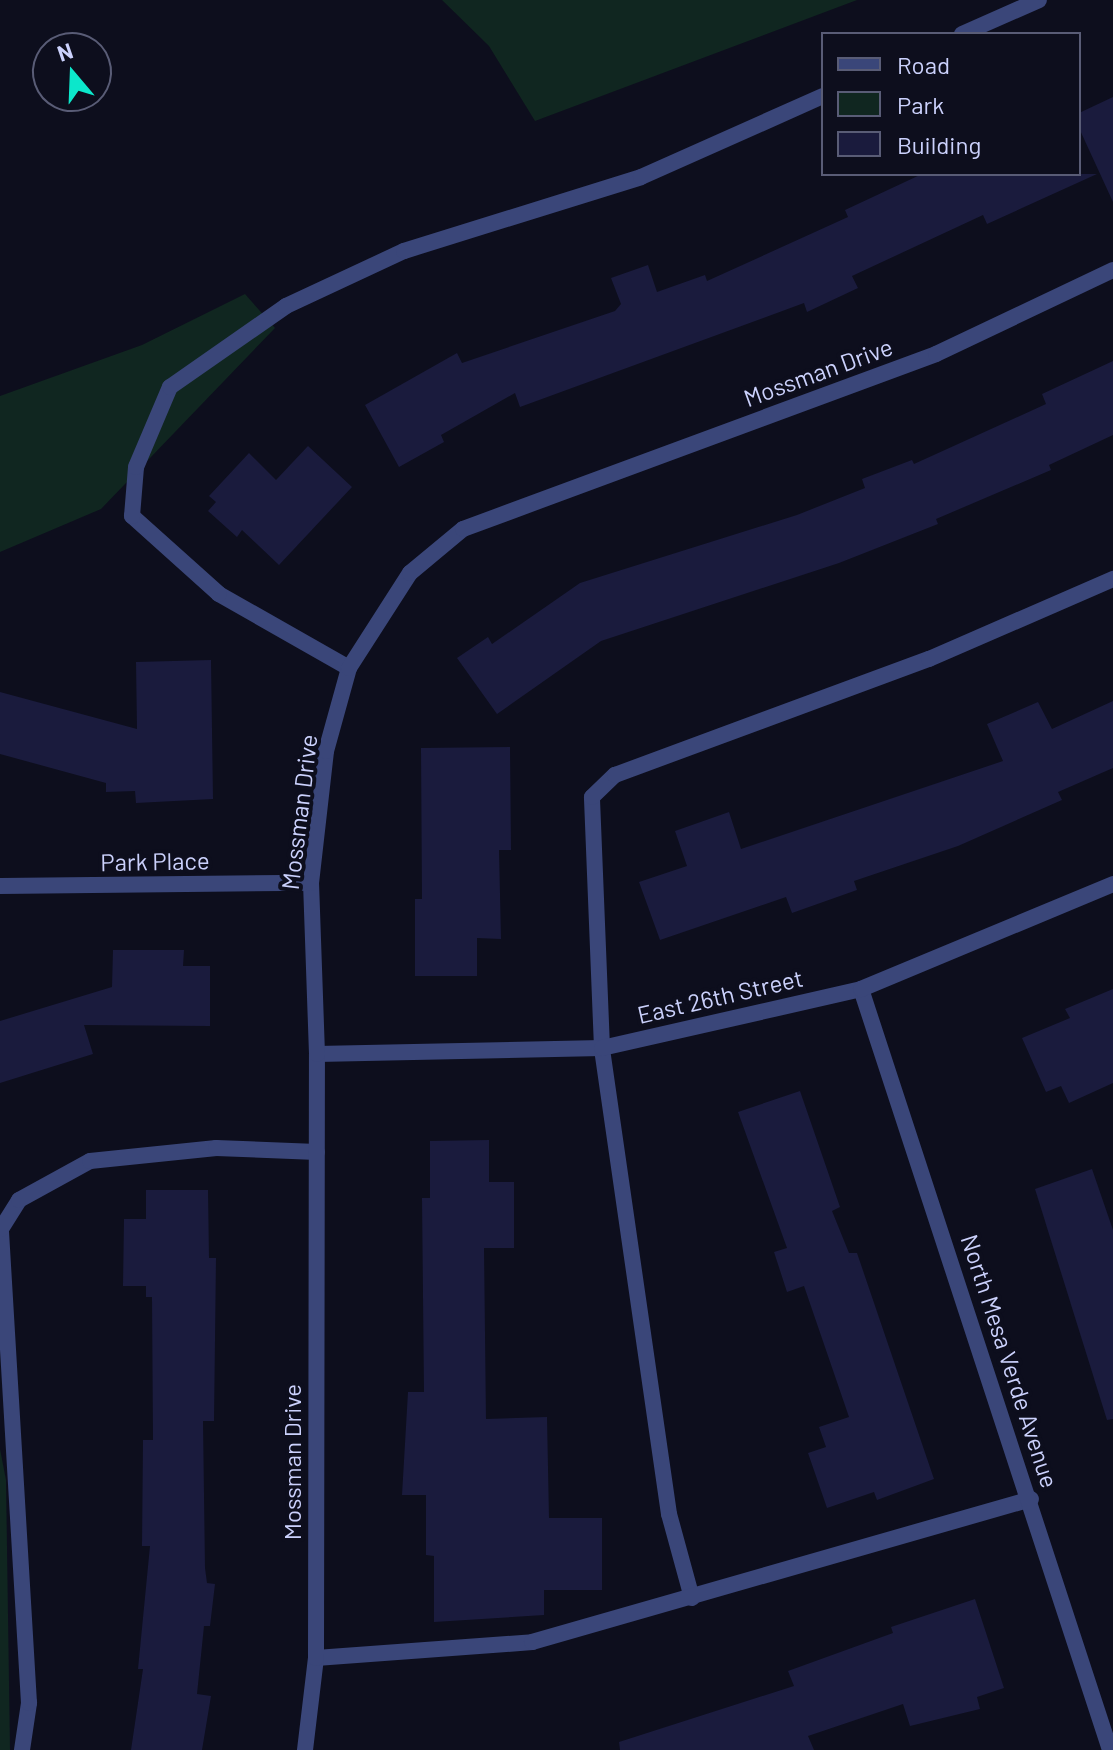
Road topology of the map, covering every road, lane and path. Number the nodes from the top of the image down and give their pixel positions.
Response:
1 (1039, 0) edge
2 (967, 32) edge
3 (821, 97) edge
4 (1113, 270) edge
5 (1113, 579) edge
6 (349, 668) junction
7 (311, 883) junction
8 (1113, 884) edge
9 (0, 886) edge
10 (861, 989) junction
11 (602, 1048) junction
12 (317, 1054) junction
13 (317, 1152) junction
14 (1031, 1499) junction
15 (692, 1598) junction
16 (316, 1658) junction
17 (22, 1750) edge
18 (305, 1750) edge
19 (1110, 1750) edge

1 - 2 street
3 - 6 street
4 - 6 street, Mossman Drive
5 - 11 street
6 - 7 street, Mossman Drive
7 - 9 street, Park Place
7 - 12 street, Mossman Drive
8 - 10 street, East 26th Street
10 - 11 street, East 26th Street
10 - 14 street, North Mesa Verde Avenue
11 - 12 street, East 26th Street
11 - 15 street
12 - 13 street, Mossman Drive
13 - 16 street, Mossman Drive
13 - 17 street
14 - 15 street
14 - 19 street, North Mesa Verde Avenue
15 - 16 street
16 - 18 street, Mossman Drive

